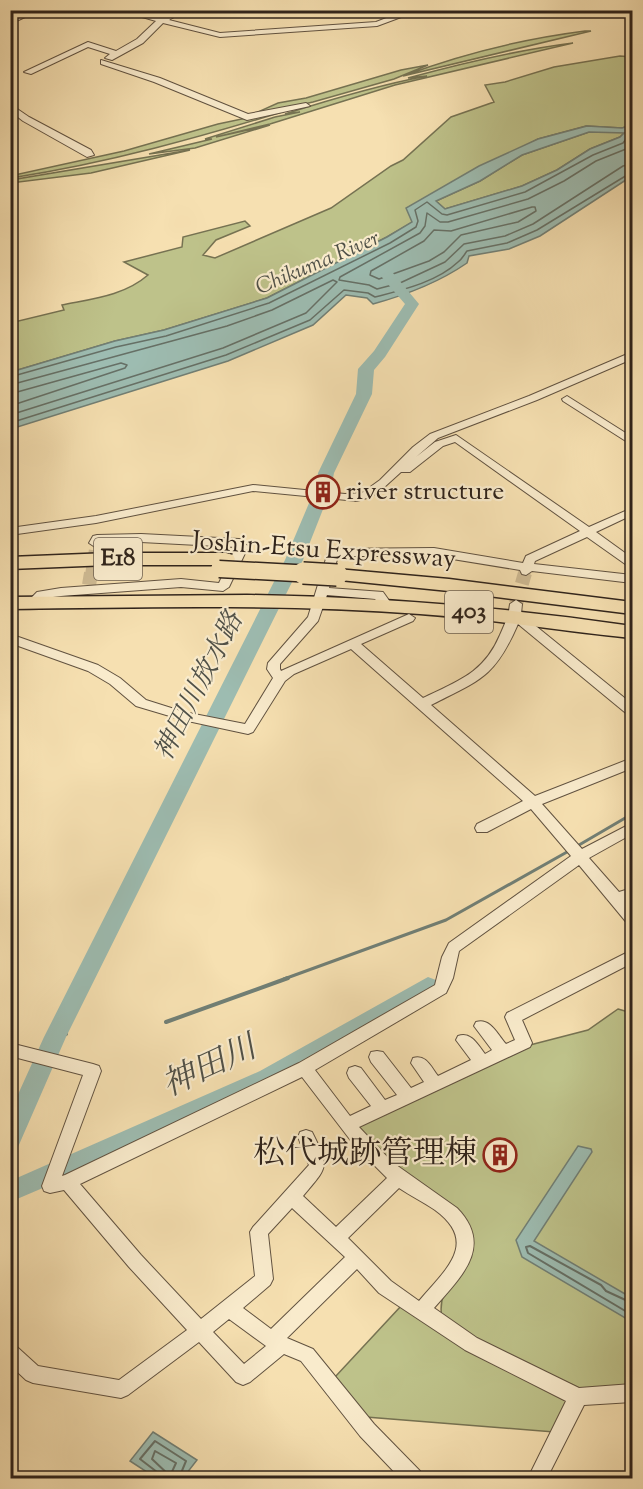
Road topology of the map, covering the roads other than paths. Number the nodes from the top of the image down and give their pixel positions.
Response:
1 (36, 10) edge
2 (122, 10) edge
3 (182, 10) edge
4 (390, 10) edge
5 (416, 10) edge
6 (400, 17) junction
7 (162, 20) junction
8 (10, 22) edge
9 (115, 53) junction
10 (28, 72) dead end
11 (10, 106) edge
12 (306, 106) dead end
13 (90, 155) dead end
14 (633, 355) edge
15 (633, 362) edge
16 (598, 370) junction
17 (567, 399) dead end
18 (633, 442) edge
19 (388, 477) junction
20 (633, 512) edge
21 (10, 532) edge
22 (588, 532) junction
23 (95, 543) dead end
24 (10, 563) edge
25 (633, 563) edge
26 (223, 564) junction
27 (527, 569) junction
28 (339, 570) junction
29 (10, 573) edge
30 (633, 579) edge
31 (633, 598) edge
32 (315, 599) junction
33 (10, 603) edge
34 (32, 603) junction
35 (633, 609) edge
36 (513, 617) junction
37 (409, 618) dead end
38 (633, 632) edge
39 (10, 638) edge
40 (352, 642) junction
41 (280, 678) junction
42 (423, 704) junction
43 (633, 711) edge
44 (633, 763) edge
45 (533, 802) junction
46 (482, 828) dead end
47 (633, 828) edge
48 (580, 857) junction
49 (633, 892) edge
50 (616, 899) junction
51 (633, 919) edge
52 (633, 956) edge
53 (482, 1026) dead end
54 (464, 1040) dead end
55 (11, 1050) edge
56 (502, 1052) junction
57 (377, 1057) dead end
58 (482, 1062) junction
59 (419, 1063) dead end
60 (305, 1068) junction
61 (355, 1073) dead end
62 (435, 1084) junction
63 (408, 1097) junction
64 (382, 1109) junction
65 (347, 1125) junction
66 (306, 1137) dead end
67 (398, 1178) junction
68 (68, 1182) junction
69 (292, 1197) junction
70 (336, 1238) junction
71 (357, 1257) junction
72 (229, 1309) junction
73 (422, 1310) junction
74 (200, 1331) junction
75 (277, 1342) junction
76 (10, 1352) edge
77 (633, 1393) edge
78 (578, 1397) junction
79 (413, 1479) edge
80 (537, 1479) edge

1 - 8 street
2 - 7 street
3 - 7 street
4 - 6 street
5 - 6 street
6 - 7 street
7 - 9 street
9 - 10 street
9 - 12 street
11 - 13 street
14 - 16 street
15 - 16 street
16 - 19 street
17 - 18 street
19 - 21 street
19 - 22 street
20 - 22 street
22 - 25 street
22 - 27 street
23 - 34 street
24 - 26 highway, Joshin-Etsu Expressway / E18
26 - 28 highway, Joshin-Etsu Expressway / E18, bridge
26 - 29 highway, Joshin-Etsu Expressway / E18
27 - 30 street
27 - 32 street
28 - 31 highway, Joshin-Etsu Expressway / E18
28 - 35 highway, Joshin-Etsu Expressway / E18
32 - 34 highway, 403
32 - 36 highway, 403
32 - 41 street
33 - 34 highway, 403
36 - 38 highway, 403
36 - 42 street
36 - 43 street
37 - 40 street
39 - 41 street
40 - 41 street
40 - 42 street
42 - 45 street
44 - 45 street
45 - 46 street
45 - 48 street
47 - 48 street
48 - 50 street
48 - 60 street
49 - 50 street
50 - 51 street
52 - 56 street
53 - 56 street
54 - 58 street
55 - 68 street
56 - 58 street
57 - 63 street
58 - 62 street
59 - 62 street
60 - 65 street
60 - 68 street
61 - 64 street
62 - 63 street
63 - 64 street
64 - 65 street
65 - 67 street
66 - 69 street
67 - 70 street
67 - 73 street
68 - 74 street
69 - 70 street
69 - 72 street
70 - 71 street
71 - 73 street
71 - 75 street
72 - 74 street
72 - 75 street
73 - 78 street
74 - 75 street
74 - 76 street
75 - 79 street
77 - 78 street
78 - 80 street

